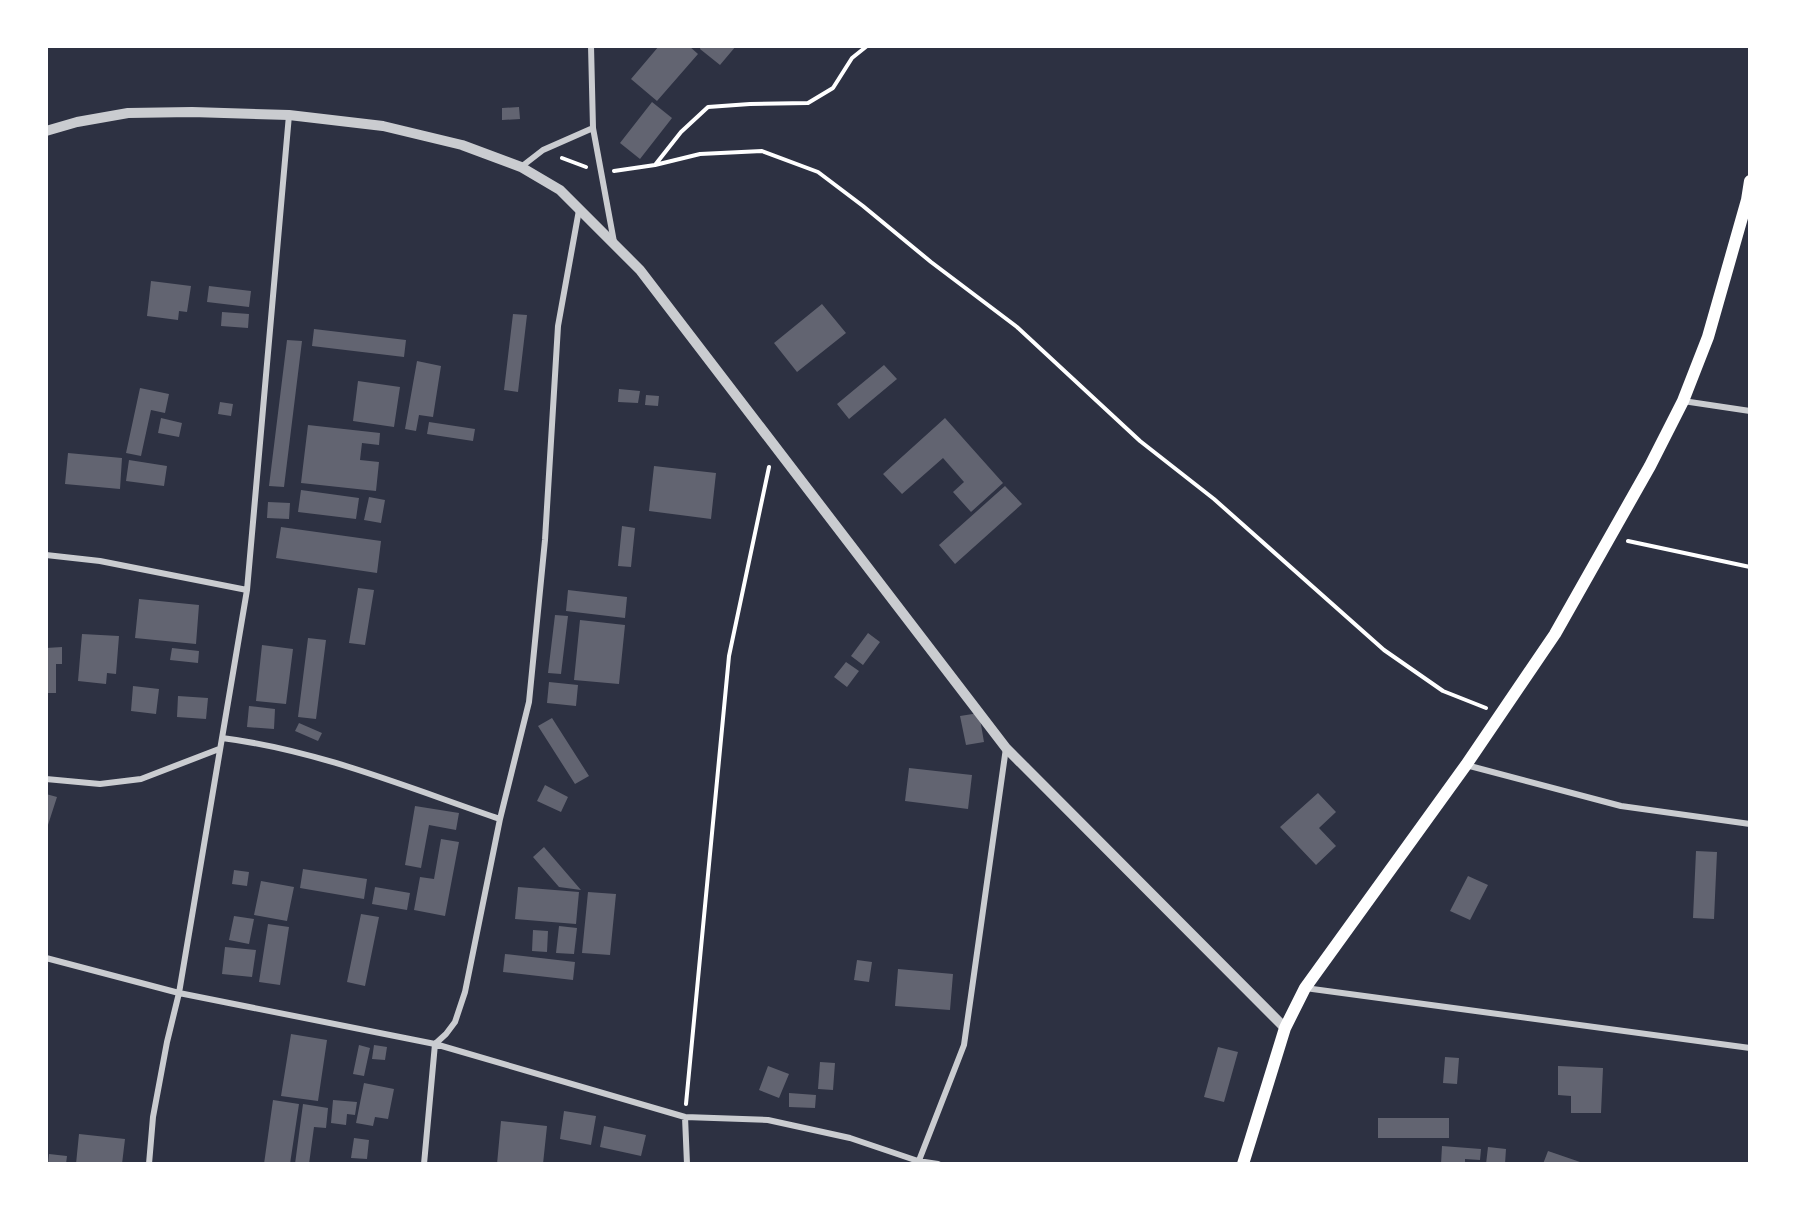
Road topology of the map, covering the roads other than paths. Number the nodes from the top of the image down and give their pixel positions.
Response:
1 (591, 46) edge
2 (289, 115) junction
3 (593, 128) junction
4 (46, 131) edge
5 (521, 167) junction
6 (1749, 181) edge
7 (1748, 200) edge
8 (579, 209) junction
9 (615, 244) junction
10 (1683, 400) junction
11 (1749, 411) edge
12 (46, 555) edge
13 (247, 590) junction
14 (222, 738) junction
15 (1006, 748) junction
16 (219, 749) junction
17 (1466, 765) junction
18 (46, 779) edge
19 (500, 819) junction
20 (1749, 824) edge
21 (46, 958) edge
22 (1305, 988) junction
23 (179, 993) junction
24 (1286, 1028) junction
25 (435, 1044) junction
26 (1749, 1048) edge
27 (685, 1117) junction
28 (918, 1162) edge
29 (149, 1164) edge
30 (424, 1164) edge
31 (687, 1164) edge
32 (938, 1164) edge
33 (1243, 1164) edge

1 - 3 street
2 - 4 street
2 - 5 street
2 - 13 street
3 - 5 street
3 - 9 street
5 - 8 street
6 - 7 main road
7 - 10 main road
8 - 9 street
8 - 19 street
9 - 15 street
10 - 11 street
10 - 17 main road
12 - 13 street
13 - 14 street
14 - 16 street
14 - 19 street
15 - 24 street
15 - 28 street
16 - 18 street
16 - 23 street
17 - 20 street
17 - 22 main road
19 - 25 street
21 - 23 street
22 - 24 main road
22 - 26 street
23 - 25 street
23 - 29 street
24 - 33 main road
25 - 27 street
25 - 30 street
27 - 28 street
27 - 31 street
28 - 32 street

